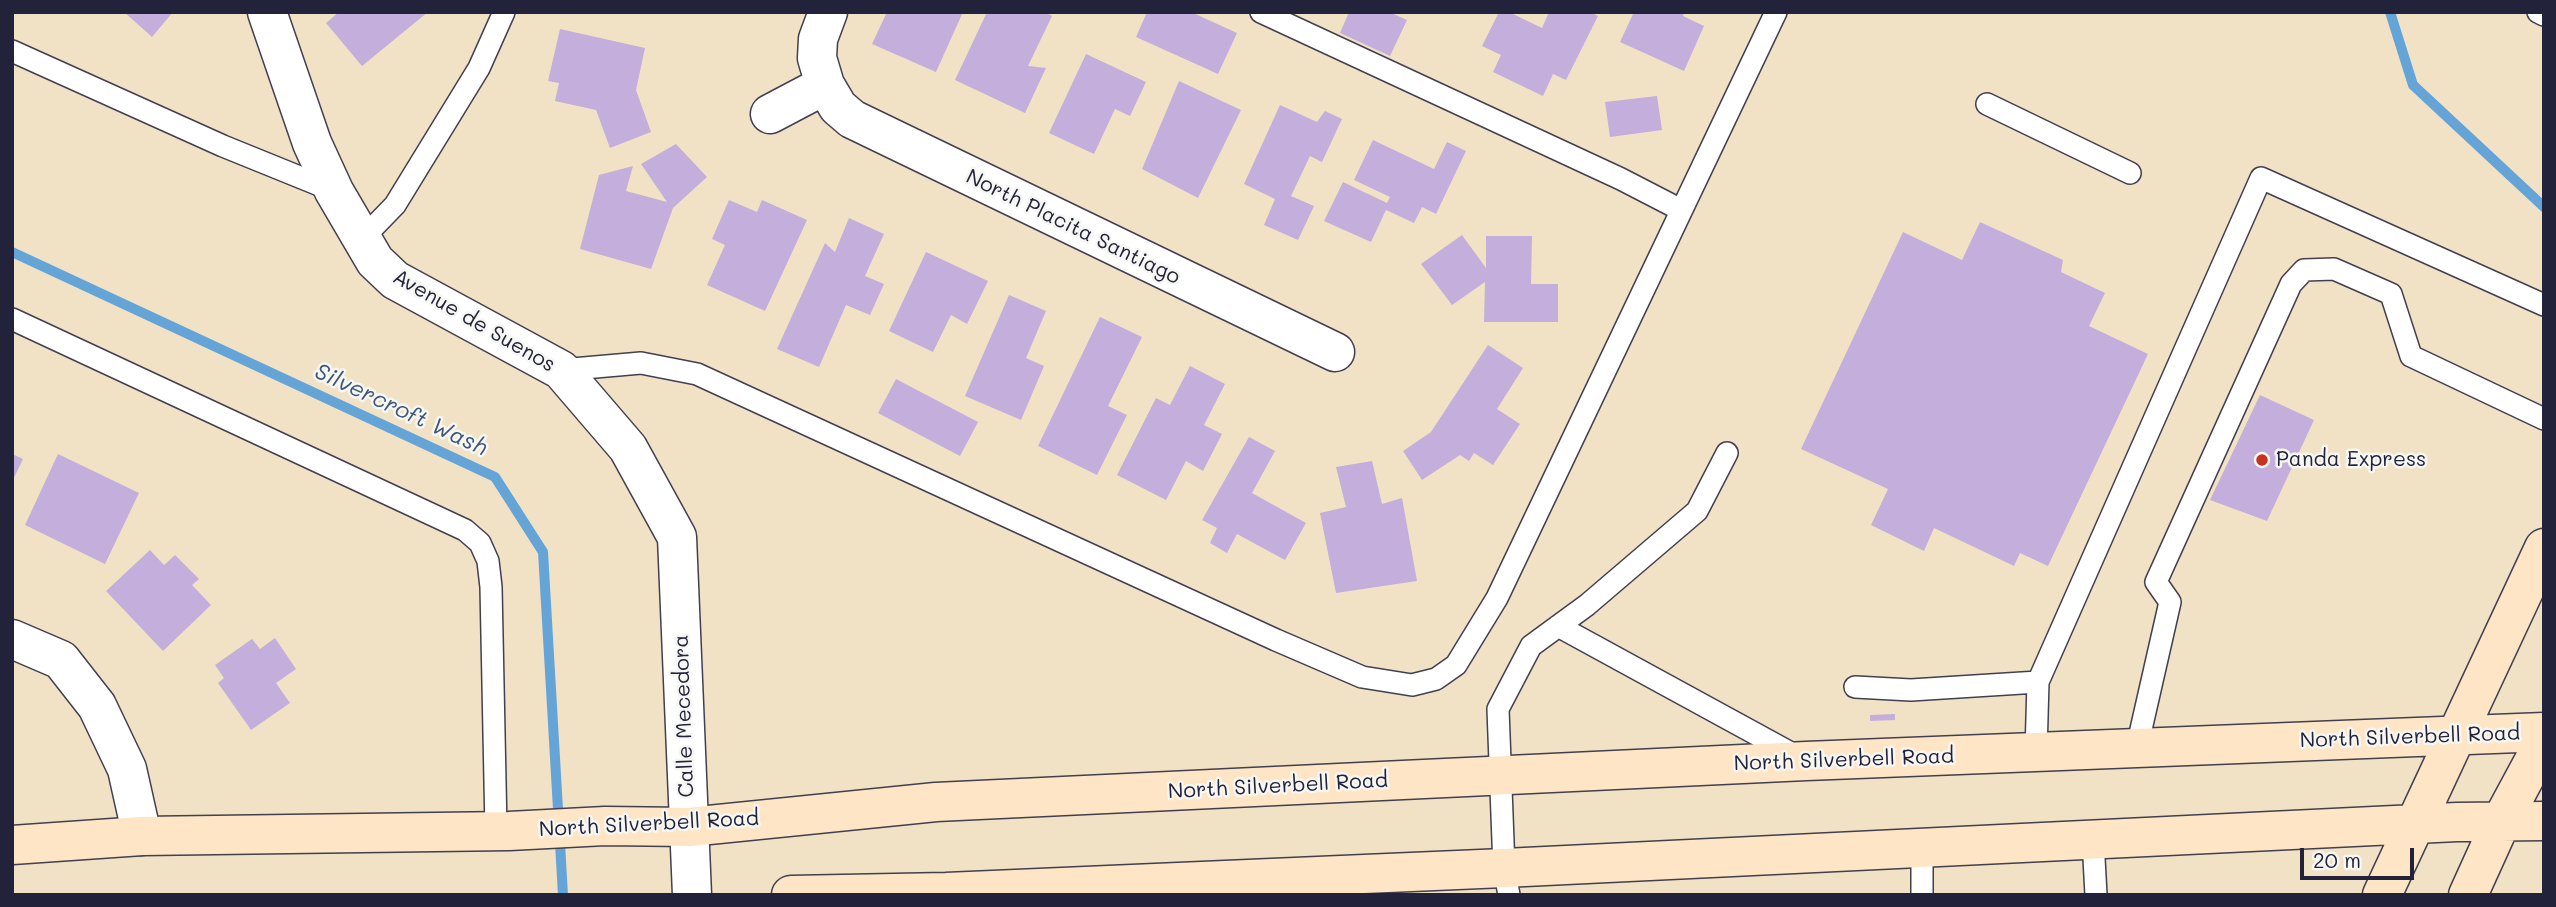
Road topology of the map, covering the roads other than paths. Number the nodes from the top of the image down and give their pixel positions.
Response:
1 (267, 12) edge
2 (504, 12) edge
3 (828, 12) edge
4 (1261, 12) edge
5 (1776, 12) edge
6 (2538, 12) edge
7 (2544, 15) edge
8 (12, 51) edge
9 (825, 85) junction
10 (1987, 104) dead end
11 (770, 114) dead end
12 (2130, 173) dead end
13 (334, 191) junction
14 (1681, 209) junction
15 (362, 239) junction
16 (2544, 305) edge
17 (12, 319) edge
18 (1335, 352) dead end
19 (561, 370) junction
20 (2544, 419) edge
21 (1727, 453) dead end
22 (677, 537) joint
23 (2544, 548) edge
24 (1558, 626) junction
25 (12, 639) edge
26 (2038, 682) junction
27 (1855, 687) dead end
28 (2544, 732) edge
29 (2458, 734) junction
30 (2544, 742) edge
31 (2137, 747) junction
32 (2036, 752) junction
33 (1806, 761) junction
34 (1500, 776) junction
35 (2502, 820) junction
36 (2544, 821) edge
37 (2414, 824) junction
38 (689, 827) junction
39 (502, 830) junction
40 (142, 836) junction
41 (2093, 840) junction
42 (12, 845) edge
43 (1922, 848) junction
44 (1507, 882) edge
45 (692, 895) edge
46 (791, 895) edge
47 (1922, 895) edge
48 (2096, 895) edge
49 (2382, 895) edge
50 (2468, 895) edge

1 - 13 street, Avenue de Suenos
2 - 15 lane
3 - 9 street
4 - 14 lane
5 - 14 lane
6 - 7 lane
8 - 13 lane
9 - 11 street
9 - 18 street, North Placita Santiago
10 - 12 lane
13 - 15 street, Avenue de Suenos
14 - 19 lane
15 - 19 street, Avenue de Suenos
16 - 26 lane
17 - 39 lane
19 - 22 street, Avenue de Suenos
20 - 31 lane
21 - 24 lane
22 - 38 street, Calle Mecedora
23 - 29 main road
24 - 33 lane
24 - 34 lane
25 - 40 street
26 - 27 lane
26 - 32 lane
28 - 29 main road, North Silverbell Road
29 - 31 main road, North Silverbell Road
29 - 37 main road
30 - 35 main road
31 - 32 main road, North Silverbell Road
32 - 33 main road, North Silverbell Road
33 - 34 main road, North Silverbell Road
34 - 38 main road, North Silverbell Road
34 - 44 lane
35 - 36 main road
35 - 37 main road
35 - 50 main road
37 - 41 main road
37 - 49 main road
38 - 39 main road, North Silverbell Road
38 - 45 street, Calle Mecedora
39 - 40 main road, North Silverbell Road
40 - 42 main road, North Silverbell Road
41 - 43 main road
41 - 48 lane
43 - 44 main road
43 - 47 lane
44 - 46 main road

